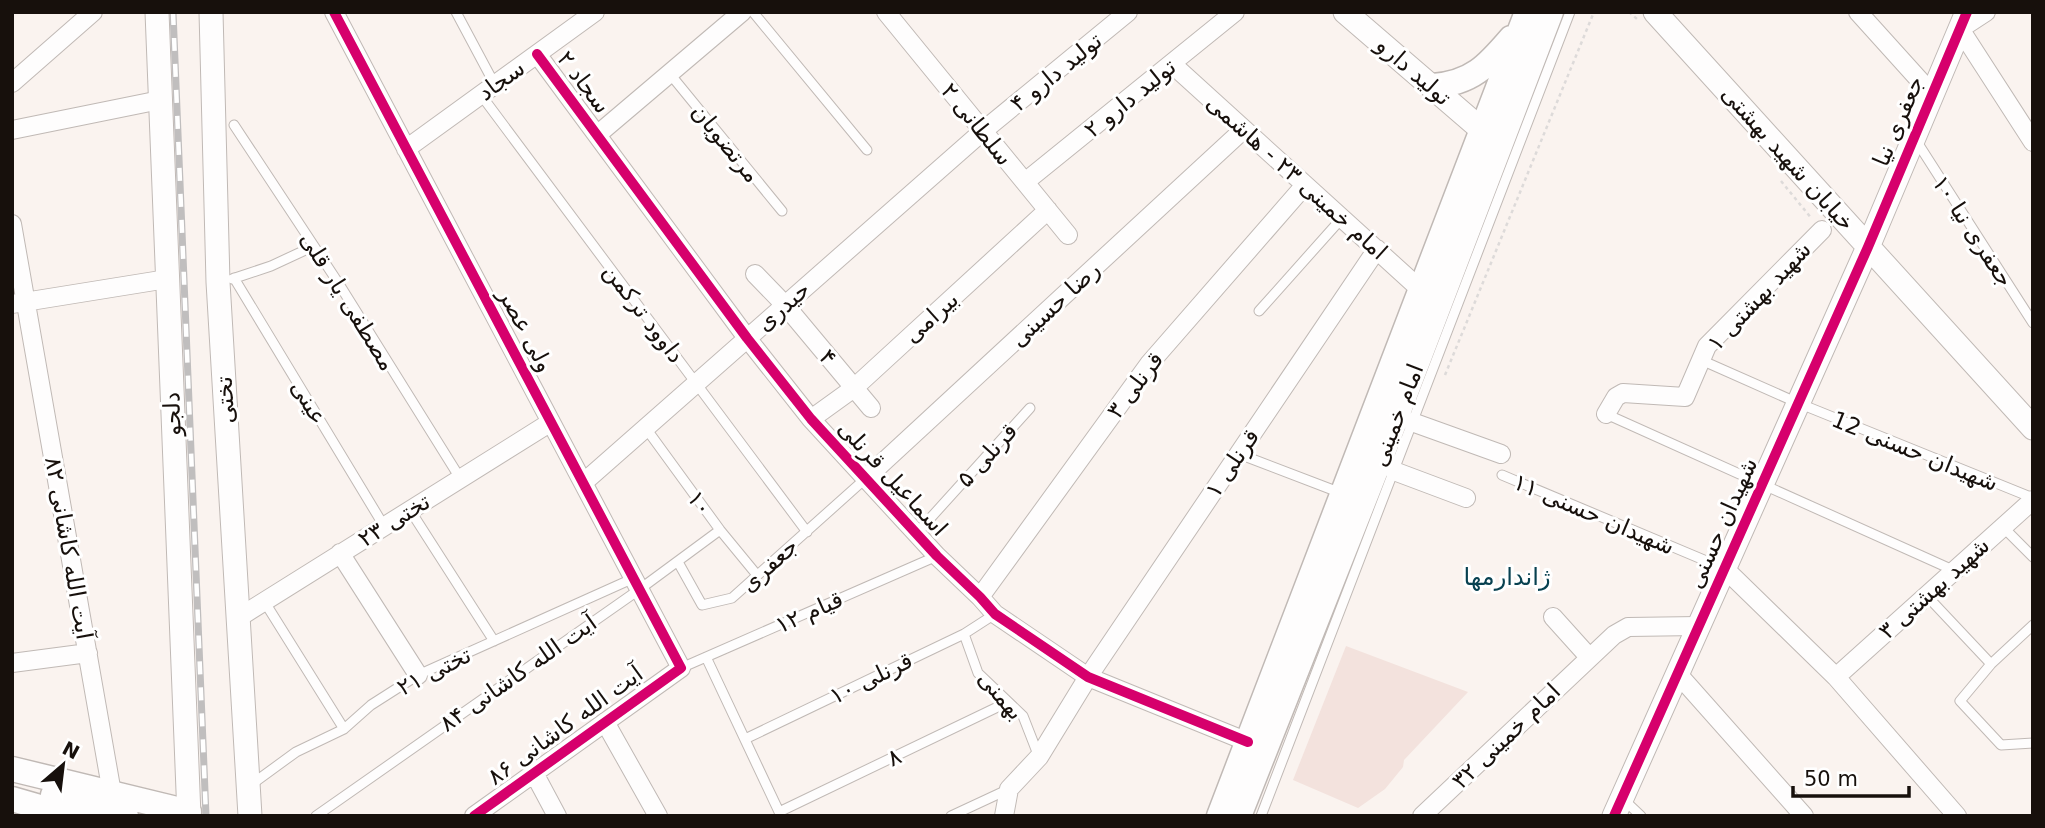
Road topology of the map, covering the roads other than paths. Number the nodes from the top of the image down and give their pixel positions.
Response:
1 (93, 12) edge
2 (157, 12) edge
3 (211, 12) edge
4 (334, 12) edge
5 (456, 12) edge
6 (595, 12) edge
7 (742, 12) edge
8 (753, 12) edge
9 (886, 12) edge
10 (1128, 12) edge
11 (1235, 12) edge
12 (1345, 12) edge
13 (1551, 12) edge
14 (1570, 12) edge
15 (1655, 12) edge
16 (1858, 12) edge
17 (1986, 12) edge
18 (1525, 18) edge
19 (575, 19) edge
20 (1963, 20) edge
21 (537, 54) junction
22 (1172, 64) junction
23 (670, 74) junction
24 (12, 83) edge
25 (1433, 86) junction
26 (488, 90) junction
27 (1932, 94) junction
28 (160, 100) junction
29 (234, 125) dead end
30 (1244, 129) junction
31 (12, 130) edge
32 (1482, 130) junction
33 (983, 131) junction
34 (597, 135) junction
35 (1914, 138) junction
36 (2033, 142) edge
37 (406, 149) junction
38 (867, 150) dead end
39 (1025, 183) junction
40 (1305, 185) junction
41 (1048, 210) junction
42 (782, 211) dead end
43 (1342, 218) junction
44 (12, 224) edge
45 (1822, 230) dead end
46 (1068, 235) dead end
47 (314, 246) junction
48 (1868, 247) junction
49 (1377, 249) junction
50 (755, 274) dead end
51 (167, 279) junction
52 (226, 280) junction
53 (1421, 290) junction
54 (19, 303) edge
55 (785, 305) junction
56 (1259, 310) dead end
57 (2033, 323) edge
58 (747, 338) junction
59 (1701, 360) junction
60 (696, 383) junction
61 (854, 388) junction
62 (1798, 403) junction
63 (871, 408) dead end
64 (1030, 408) dead end
65 (1606, 414) joint
66 (811, 419) junction
67 (551, 422) junction
68 (1412, 422) junction
69 (645, 427) junction
70 (2033, 428) edge
71 (1239, 454) junction
72 (1501, 454) dead end
73 (1394, 471) junction
74 (1502, 475) dead end
75 (460, 478) junction
76 (865, 479) junction
77 (583, 483) junction
78 (1762, 484) junction
79 (1342, 493) junction
80 (1466, 498) dead end
81 (2033, 499) edge
82 (410, 510) junction
83 (384, 526) junction
84 (2002, 526) junction
85 (720, 530) junction
86 (807, 532) junction
87 (916, 534) junction
88 (340, 554) junction
89 (937, 556) junction
90 (2033, 557) edge
91 (678, 562) junction
92 (1725, 569) junction
93 (1954, 570) junction
94 (757, 575) junction
95 (637, 584) junction
96 (1926, 595) junction
97 (979, 597) junction
98 (264, 601) junction
99 (995, 614) junction
100 (1553, 617) dead end
101 (238, 618) junction
102 (2033, 625) edge
103 (1698, 626) junction
104 (964, 634) junction
105 (494, 641) junction
106 (88, 653) junction
107 (1589, 656) junction
108 (706, 657) junction
109 (12, 663) edge
110 (1991, 664) junction
111 (681, 668) junction
112 (1677, 673) junction
113 (418, 675) junction
114 (1088, 677) junction
115 (1836, 677) junction
116 (1008, 702) junction
117 (605, 722) junction
118 (344, 729) junction
119 (745, 739) junction
120 (1248, 742) junction
121 (2033, 743) edge
122 (1039, 757) junction
123 (12, 769) edge
124 (534, 774) junction
125 (12, 784) edge
126 (247, 787) junction
127 (1009, 789) junction
128 (112, 793) junction
129 (12, 799) edge
130 (1618, 806) edge
131 (12, 814) edge
132 (189, 814) edge
133 (780, 814) edge
134 (18, 816) edge
135 (71, 816) edge
136 (126, 816) edge
137 (250, 816) edge
138 (264, 816) edge
139 (316, 816) edge
140 (474, 816) edge
141 (557, 816) edge
142 (658, 816) edge
143 (951, 816) edge
144 (1004, 816) edge
145 (1219, 816) edge
146 (1239, 816) edge
147 (1261, 816) edge
148 (1422, 816) edge
149 (1641, 816) edge
150 (1804, 816) edge
151 (1957, 816) edge

1 - 24 street
2 - 28 street, دلجو
3 - 52 street, تختی
4 - 37 street, ولی عصر
5 - 26 lane, داوود ترکمن
6 - 19 street, سجاد
7 - 23 street
8 - 38 lane
9 - 33 street, ۲ سلطانی
10 - 33 street, تولید دارو ۴
11 - 22 street, تولید دارو ۲
12 - 25 street, تولید دارو
13 - 146 main road, امام خمینی
14 - 68 lane, امام خمینی
15 - 48 street, خیابان شهید بهشتی
16 - 27 street
17 - 20 street
18 - 25 main road
18 - 32 main road, امام خمینی
19 - 21 street, سجاد
20 - 27 street, جعفری نیا
20 - 36 street
21 - 26 street, سجاد
21 - 34 street, سجاد ۲
22 - 30 street, امام خمینی ۲۳ - هاشمی
22 - 39 street, تولید دارو ۲
23 - 34 street
23 - 42 lane, مرتضویان
25 - 32 street, تولید دارو
26 - 37 street, سجاد
26 - 60 lane, داوود ترکمن
27 - 35 street, جعفری نیا
28 - 31 street
28 - 51 street, دلجو
29 - 47 lane, مصطفی یار قلی
30 - 40 street, امام خمینی ۲۳ - هاشمی
30 - 76 street, رضا حسینی
32 - 53 main road, امام خمینی
33 - 39 street, ۲ سلطانی
33 - 55 street, حیدری
34 - 58 street, اسماعیل قرنلی
35 - 48 street, جعفری نیا
35 - 57 lane, جعفری نیا ۱۰
37 - 67 street, ولی عصر
39 - 41 street, ۲ سلطانی
40 - 43 street, امام خمینی ۲۳ - هاشمی
40 - 97 street, قرنلی ۳
41 - 46 street, ۲ سلطانی
41 - 61 street, بیرامی
43 - 49 street, امام خمینی ۲۳ - هاشمی
43 - 56 lane
44 - 54 street, آیت الله کاشانی ۸۲
45 - 59 street, شهید بهشتی ۱
47 - 52 lane
47 - 75 lane, مصطفی یار قلی
48 - 62 street, شهیدان حسنی
48 - 70 street, خیابان شهید بهشتی
49 - 53 street, امام خمینی ۲۳ - هاشمی
49 - 71 street, قرنلی ۱
50 - 55 street, ۴
51 - 54 street
51 - 132 street, دلجو
52 - 83 lane, عینی
52 - 101 street, تختی
53 - 79 main road, امام خمینی
54 - 106 street, آیت الله کاشانی ۸۲
55 - 58 street, حیدری
55 - 61 street, ۴
58 - 60 street, حیدری
58 - 66 street, اسماعیل قرنلی
59 - 62 lane, شهیدان حسنی 12
59 - 65 street, شهید بهشتی ۱
60 - 69 street, حیدری
60 - 86 lane, داوود ترکمن
61 - 63 street, ۴
61 - 66 street, بیرامی
62 - 78 street, شهیدان حسنی
62 - 81 lane, شهیدان حسنی 12
64 - 87 lane, قرنلی ۵
65 - 78 lane
66 - 76 street, اسماعیل قرنلی
67 - 75 street, تختی ۲۳
67 - 77 street, ولی عصر
68 - 72 street
68 - 73 lane, امام خمینی
69 - 77 street, حیدری
69 - 85 lane, ۱۰
71 - 79 lane
71 - 114 street, قرنلی ۱
73 - 80 street
73 - 147 lane, امام خمینی
74 - 92 lane, شهیدان حسنی ۱۱
75 - 82 street, تختی ۲۳
76 - 86 lane, جعفری
76 - 87 street, اسماعیل قرنلی
77 - 95 street, ولی عصر
78 - 92 street, شهیدان حسنی
78 - 93 lane
79 - 120 main road, امام خمینی
81 - 84 street, شهید بهشتی ۳
82 - 83 street, تختی ۲۳
82 - 105 lane
83 - 88 street, تختی ۲۳
84 - 90 lane
84 - 93 street, شهید بهشتی ۳
85 - 91 lane, آیت الله کاشانی ۸۴
85 - 94 lane, ۱۰
86 - 94 lane, جعفری
87 - 89 street, اسماعیل قرنلی
88 - 98 street, تختی ۲۳
88 - 113 street
89 - 97 street, اسماعیل قرنلی
89 - 108 lane, ۱۲ قیام
91 - 94 lane, جعفری
91 - 95 lane, آیت الله کاشانی ۸۴
92 - 103 street, شهیدان حسنی
92 - 115 street
93 - 96 street, شهید بهشتی ۳
95 - 105 lane, تختی ۲۱
95 - 111 street, ولی عصر
95 - 139 lane, آیت الله کاشانی ۸۴
96 - 110 lane
96 - 115 street, شهید بهشتی ۳
97 - 99 street, اسماعیل قرنلی
98 - 101 street, تختی ۲۳
98 - 118 lane
99 - 104 lane, قرنلی ۱۰
99 - 114 street, اسماعیل قرنلی
100 - 107 street
101 - 126 street, تختی
102 - 110 lane
103 - 107 street, امام خمینی ۳۲
103 - 112 street, شهیدان حسنی
104 - 116 lane, بهمنی
104 - 119 lane, قرنلی ۱۰
105 - 113 lane, تختی ۲۱
106 - 109 street
106 - 128 street, آیت الله کاشانی ۸۲
107 - 148 street, امام خمینی ۳۲
108 - 111 lane, ۱۲ قیام
108 - 119 lane
110 - 121 lane
111 - 117 street, آیت الله کاشانی ۸۶
112 - 130 street, شهیدان حسنی
112 - 150 street
113 - 118 lane, تختی ۲۱
114 - 120 street, اسماعیل قرنلی
114 - 122 street, قرنلی ۱
115 - 151 street
116 - 122 lane, بهمنی
116 - 133 lane, ۸
117 - 124 street, آیت الله کاشانی ۸۶
117 - 142 street
118 - 126 lane, تختی ۲۱
119 - 133 lane
120 - 145 main road, امام خمینی
122 - 127 street, قرنلی ۱
123 - 128 main road
124 - 140 street, آیت الله کاشانی ۸۶
124 - 141 street
125 - 136 main road
126 - 137 street, تختی
126 - 138 street
127 - 143 lane
127 - 144 street
128 - 132 main road
129 - 135 main road
130 - 149 lane
131 - 134 main road

